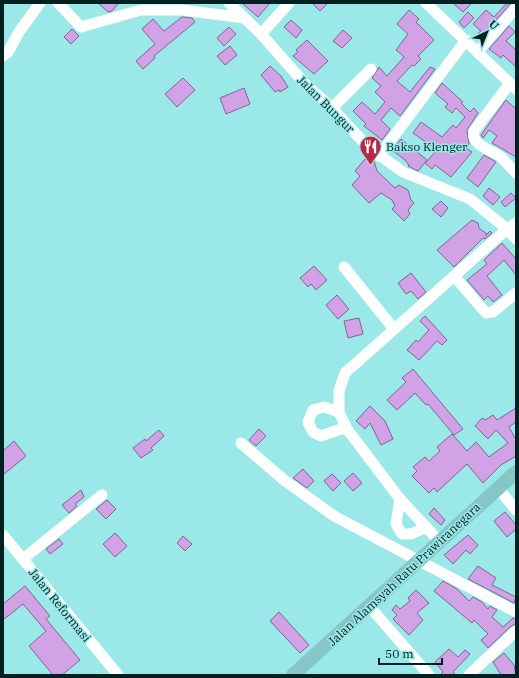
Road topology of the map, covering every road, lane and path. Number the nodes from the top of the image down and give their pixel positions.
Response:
1 (40, 3) edge
2 (58, 3) edge
3 (229, 3) edge
4 (289, 3) edge
5 (426, 3) edge
6 (516, 8) edge
7 (244, 18) junction
8 (260, 34) junction
9 (466, 40) junction
10 (477, 52) junction
11 (3, 56) edge
12 (372, 69) dead end
13 (513, 86) edge
14 (332, 108) junction
15 (379, 156) junction
16 (516, 173) edge
17 (511, 226) edge
18 (516, 239) edge
19 (344, 267) dead end
20 (454, 276) junction
21 (516, 293) edge
22 (394, 329) junction
23 (339, 412) junction
24 (347, 429) junction
25 (241, 443) dead end
26 (516, 472) edge
27 (498, 488) junction
28 (102, 495) dead end
29 (400, 499) junction
30 (516, 510) edge
31 (426, 527) junction
32 (3, 535) edge
33 (439, 541) junction
34 (22, 559) junction
35 (420, 562) junction
36 (370, 607) junction
37 (516, 612) edge
38 (516, 631) edge
39 (118, 675) edge
40 (293, 675) edge
41 (429, 675) edge
42 (469, 675) edge

1 - 11 street
2 - 7 street
3 - 7 street, Jalan Bungur
4 - 8 street
5 - 9 street
6 - 10 street
7 - 8 street, Jalan Bungur
8 - 14 street, Jalan Bungur
9 - 10 street
9 - 15 street
10 - 13 street
12 - 14 street
13 - 16 street
14 - 15 street, Jalan Bungur
15 - 17 street, Jalan Bungur
17 - 18 street, Jalan Bungur
17 - 20 street
19 - 22 street
20 - 21 street
20 - 22 street
22 - 23 street
23 - 24 street
23 - 24 street
24 - 29 street
25 - 35 street
26 - 27 main road, Jalan Alamsyah Ratu Prawiranegara
27 - 30 street
27 - 33 main road, Jalan Alamsyah Ratu Prawiranegara
28 - 34 street
29 - 31 street
29 - 31 street
31 - 33 street
32 - 34 street, Jalan Reformasi
33 - 35 main road, Jalan Alamsyah Ratu Prawiranegara
34 - 39 street, Jalan Reformasi
35 - 36 main road, Jalan Alamsyah Ratu Prawiranegara
35 - 37 street
36 - 40 main road, Jalan Alamsyah Ratu Prawiranegara
36 - 41 street
38 - 42 street

